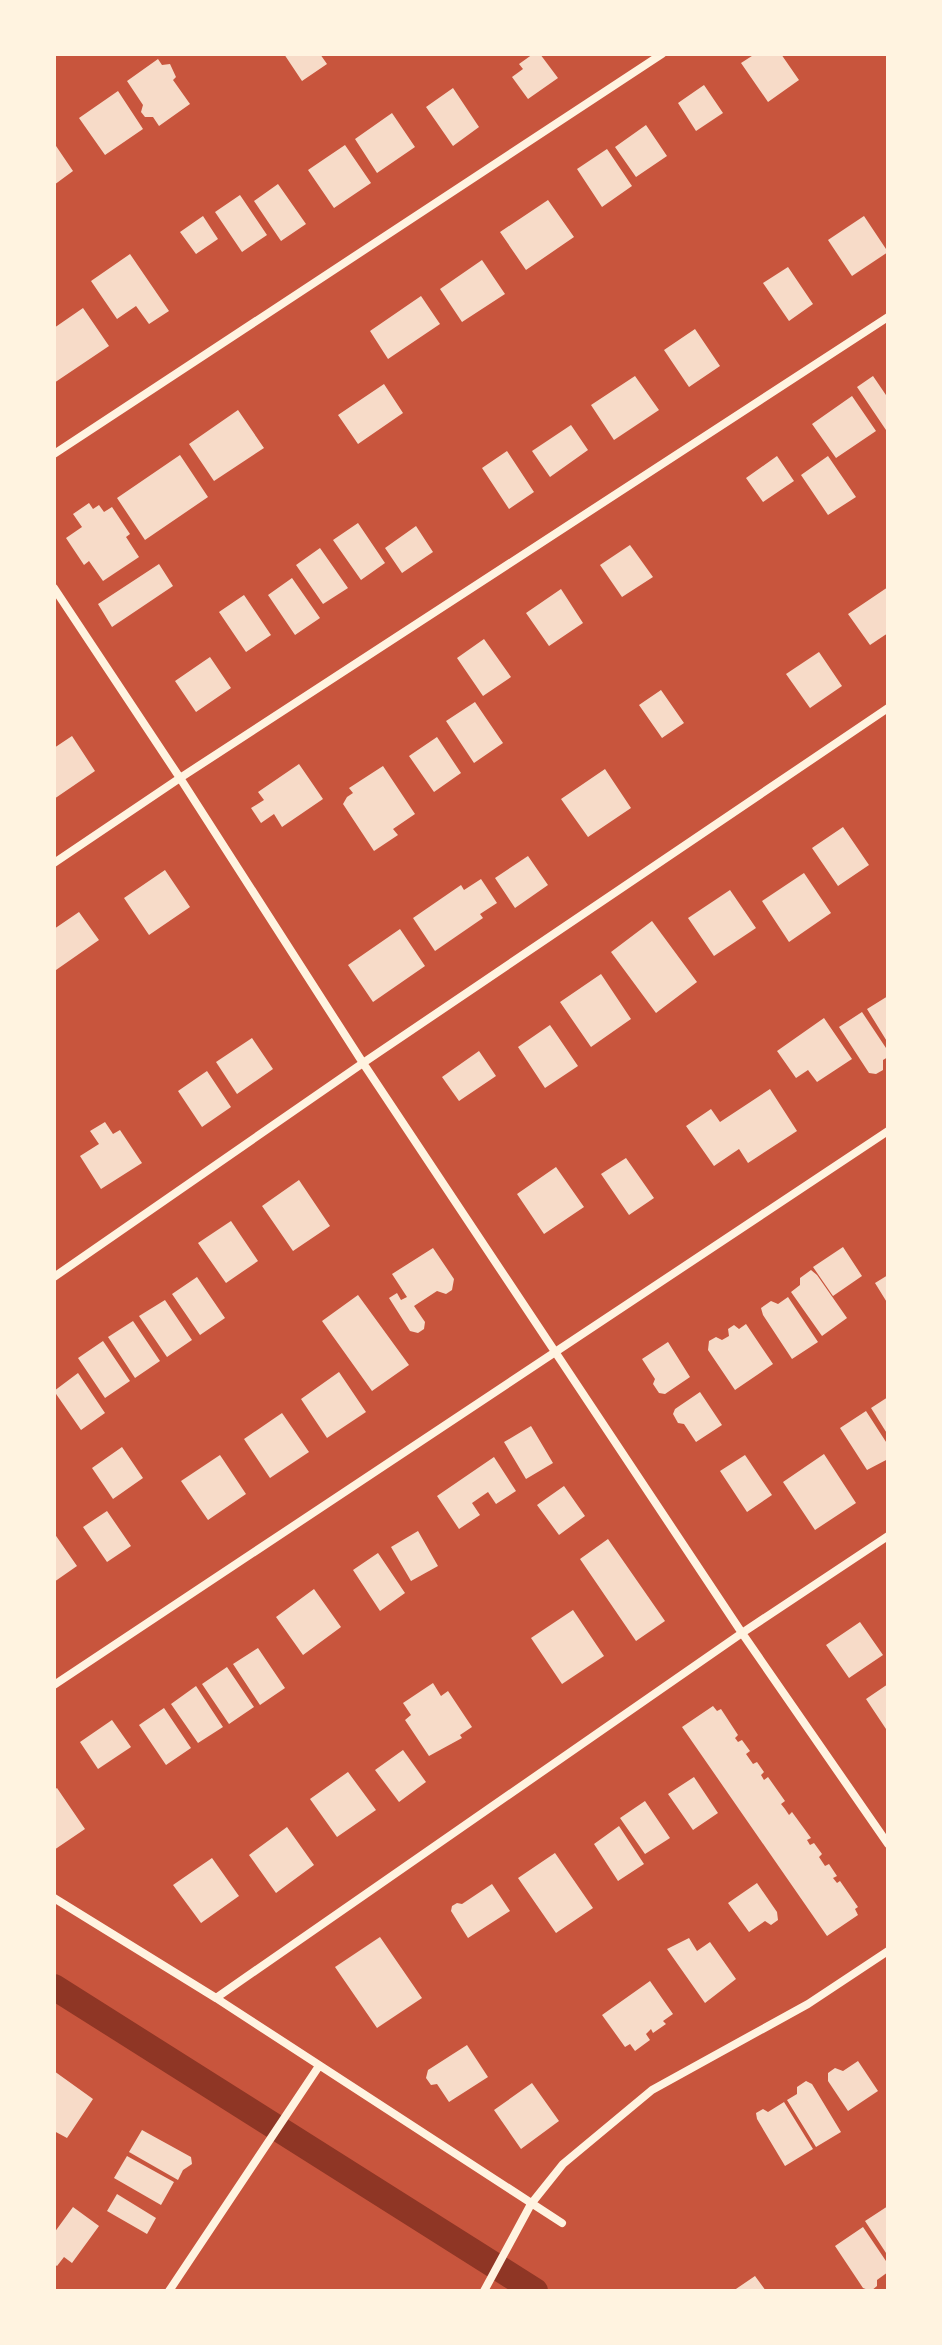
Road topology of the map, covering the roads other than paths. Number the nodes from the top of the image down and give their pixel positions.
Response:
1 (662, 54) edge
2 (888, 317) edge
3 (54, 454) edge
4 (54, 588) edge
5 (888, 708) edge
6 (180, 778) junction
7 (54, 863) edge
8 (363, 1063) junction
9 (888, 1131) edge
10 (54, 1277) edge
11 (556, 1350) junction
12 (888, 1536) edge
13 (742, 1633) junction
14 (54, 1685) edge
15 (888, 1844) edge
16 (54, 1898) edge
17 (888, 1951) edge
18 (216, 1998) junction
19 (319, 2066) junction
20 (531, 2204) junction
21 (562, 2223) dead end
22 (169, 2291) edge
23 (484, 2291) edge

1 - 3 street
2 - 6 street
4 - 6 street
5 - 8 street
6 - 7 street
6 - 8 street
8 - 10 street
8 - 11 street
9 - 11 street
11 - 13 street
11 - 14 street
12 - 13 street
13 - 15 street
13 - 18 street
16 - 18 street
17 - 20 street
18 - 19 street
19 - 20 street
19 - 22 street
20 - 21 street
20 - 23 street

